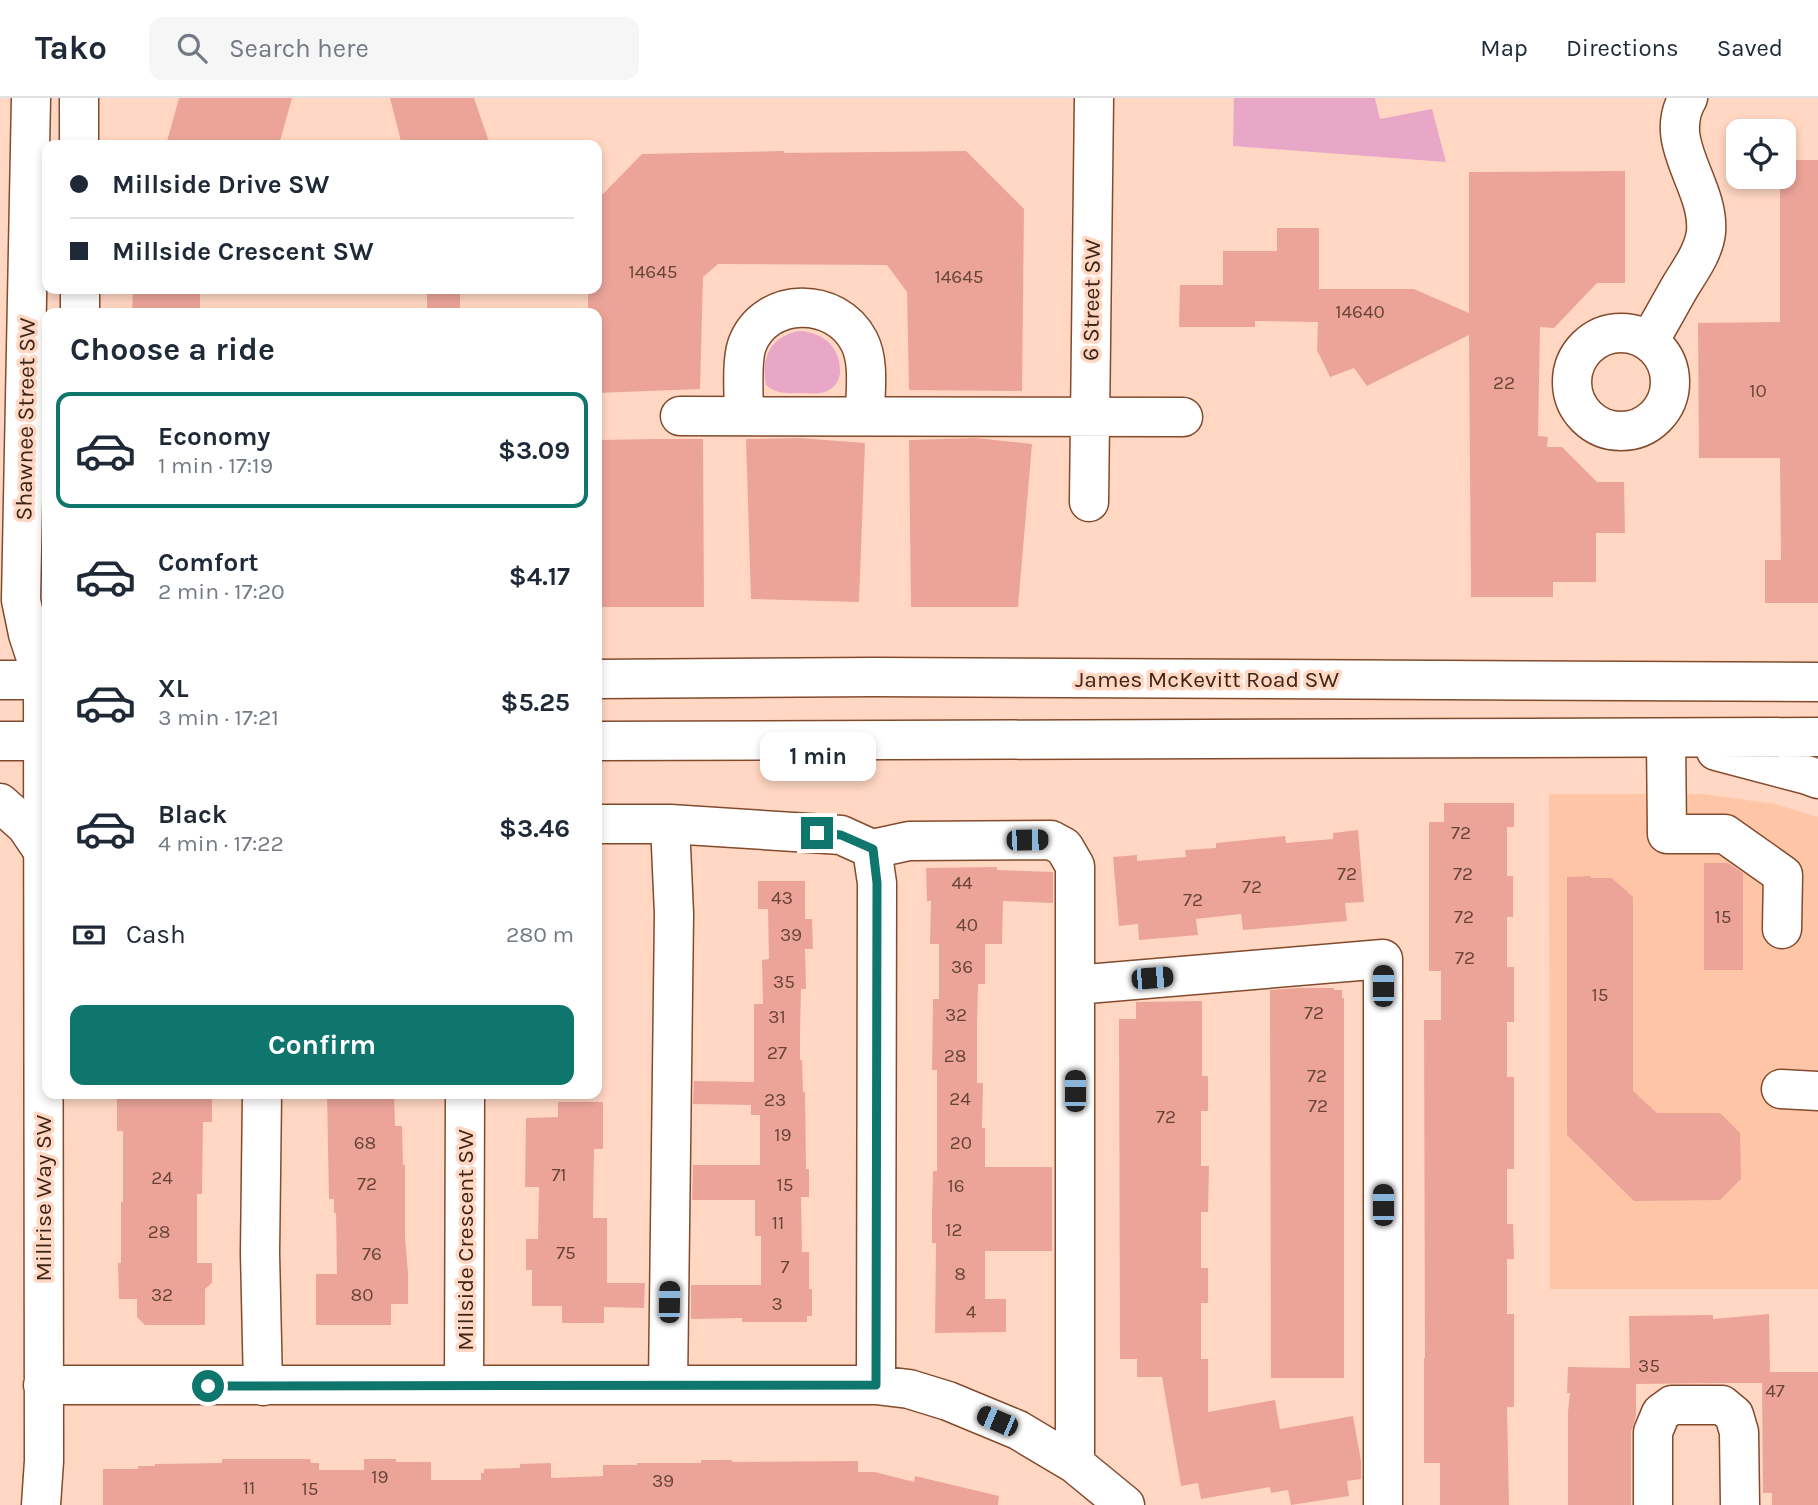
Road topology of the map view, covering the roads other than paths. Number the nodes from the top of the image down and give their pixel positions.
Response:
1 (32, 98) edge
2 (79, 98) edge
3 (1094, 98) edge
4 (1688, 98) edge
5 (79, 140) edge
6 (25, 257) edge
7 (1649, 341) dead end
8 (681, 416) dead end
9 (744, 416) junction
10 (865, 416) junction
11 (1089, 416) junction
12 (1183, 417) dead end
13 (1088, 502) dead end
14 (42, 667) edge
15 (42, 676) edge
16 (602, 679) edge
17 (0, 680) edge
18 (1818, 682) edge
19 (1818, 737) edge
20 (1666, 738) junction
21 (0, 741) edge
22 (42, 741) edge
23 (602, 741) edge
24 (1818, 779) edge
25 (0, 803) edge
26 (602, 824) edge
27 (670, 824) junction
28 (42, 849) edge
29 (873, 849) junction
30 (1782, 929) dead end
31 (1075, 985) junction
32 (43, 1099) edge
33 (262, 1099) edge
34 (465, 1099) edge
35 (43, 1385) junction
36 (464, 1385) junction
37 (668, 1385) junction
38 (876, 1385) junction
39 (263, 1386) junction
40 (1075, 1464) junction
41 (41, 1505) edge
42 (1125, 1505) edge
43 (1383, 1505) edge
44 (1653, 1505) edge
45 (1740, 1505) edge

1 - 6 street, Shawnee Street SW
2 - 5 street
3 - 11 street, 6 Street SW
4 - 7 street
6 - 14 street, Shawnee Street SW
8 - 9 street
9 - 10 street
9 - 10 street
10 - 11 street
11 - 12 street
11 - 13 street, 6 Street SW
15 - 17 street
16 - 18 street, James McKevitt Road SW
19 - 20 street
20 - 23 street
20 - 24 street
20 - 30 street
21 - 22 street
25 - 28 street
26 - 27 street
27 - 29 street
27 - 37 street
29 - 31 street
29 - 38 street
31 - 40 street
31 - 43 street
32 - 35 street, Millrise Way SW
33 - 39 street
34 - 36 street, Millside Crescent SW
35 - 39 street
35 - 41 street, Millrise Way SW
36 - 37 street
36 - 39 street
37 - 38 street
38 - 40 street
40 - 42 street
44 - 45 street

